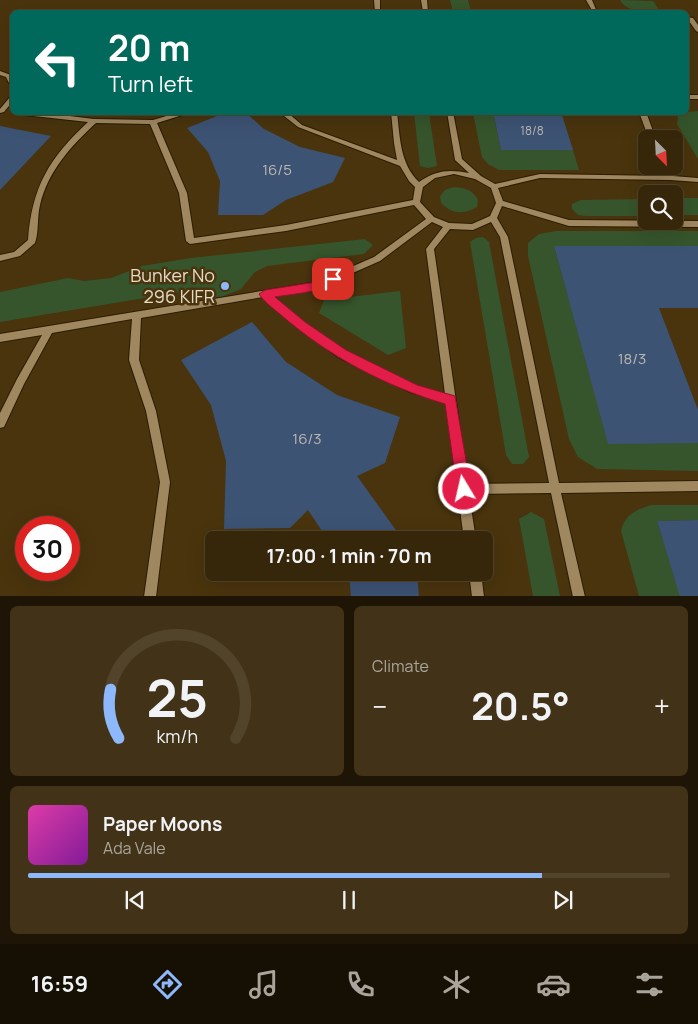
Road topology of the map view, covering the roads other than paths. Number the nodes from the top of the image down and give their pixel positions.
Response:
1 (689, 19) edge
2 (698, 30) edge
3 (10, 101) edge
4 (1, 112) edge
5 (41, 115) edge
6 (178, 115) edge
7 (286, 115) edge
8 (394, 115) edge
9 (451, 115) edge
10 (643, 115) edge
11 (94, 121) junction
12 (153, 122) junction
13 (649, 130) edge
14 (401, 164) junction
15 (669, 175) edge
16 (477, 176) junction
17 (670, 178) junction
18 (698, 180) edge
19 (419, 186) junction
20 (494, 187) junction
21 (416, 202) junction
22 (500, 203) junction
23 (493, 218) junction
24 (431, 219) junction
25 (698, 224) edge
26 (448, 226) junction
27 (0, 258) edge
28 (265, 294) junction
29 (137, 316) junction
30 (49, 330) junction
31 (0, 338) edge
32 (451, 400) junction
33 (0, 424) edge
34 (698, 486) edge
35 (464, 489) junction
36 (555, 489) junction
37 (469, 531) edge
38 (476, 581) edge
39 (150, 596) edge
40 (478, 596) edge
41 (579, 596) edge

1 - 2 street
3 - 4 street
5 - 11 street
6 - 12 street
7 - 14 street
8 - 14 street
9 - 16 street
10 - 13 street
11 - 12 street
11 - 27 street
12 - 21 street
14 - 19 street
15 - 17 street
16 - 19 street
16 - 20 street
17 - 18 street
17 - 20 street
19 - 21 street
20 - 22 street
21 - 24 street
22 - 23 street
22 - 25 street
23 - 26 street
23 - 36 street
24 - 26 street
24 - 28 street
26 - 32 street
28 - 29 street
28 - 32 street
29 - 30 street
29 - 39 street
30 - 31 street
30 - 33 street
32 - 35 street
34 - 36 street
35 - 36 street
35 - 37 street
36 - 41 street
38 - 40 street

